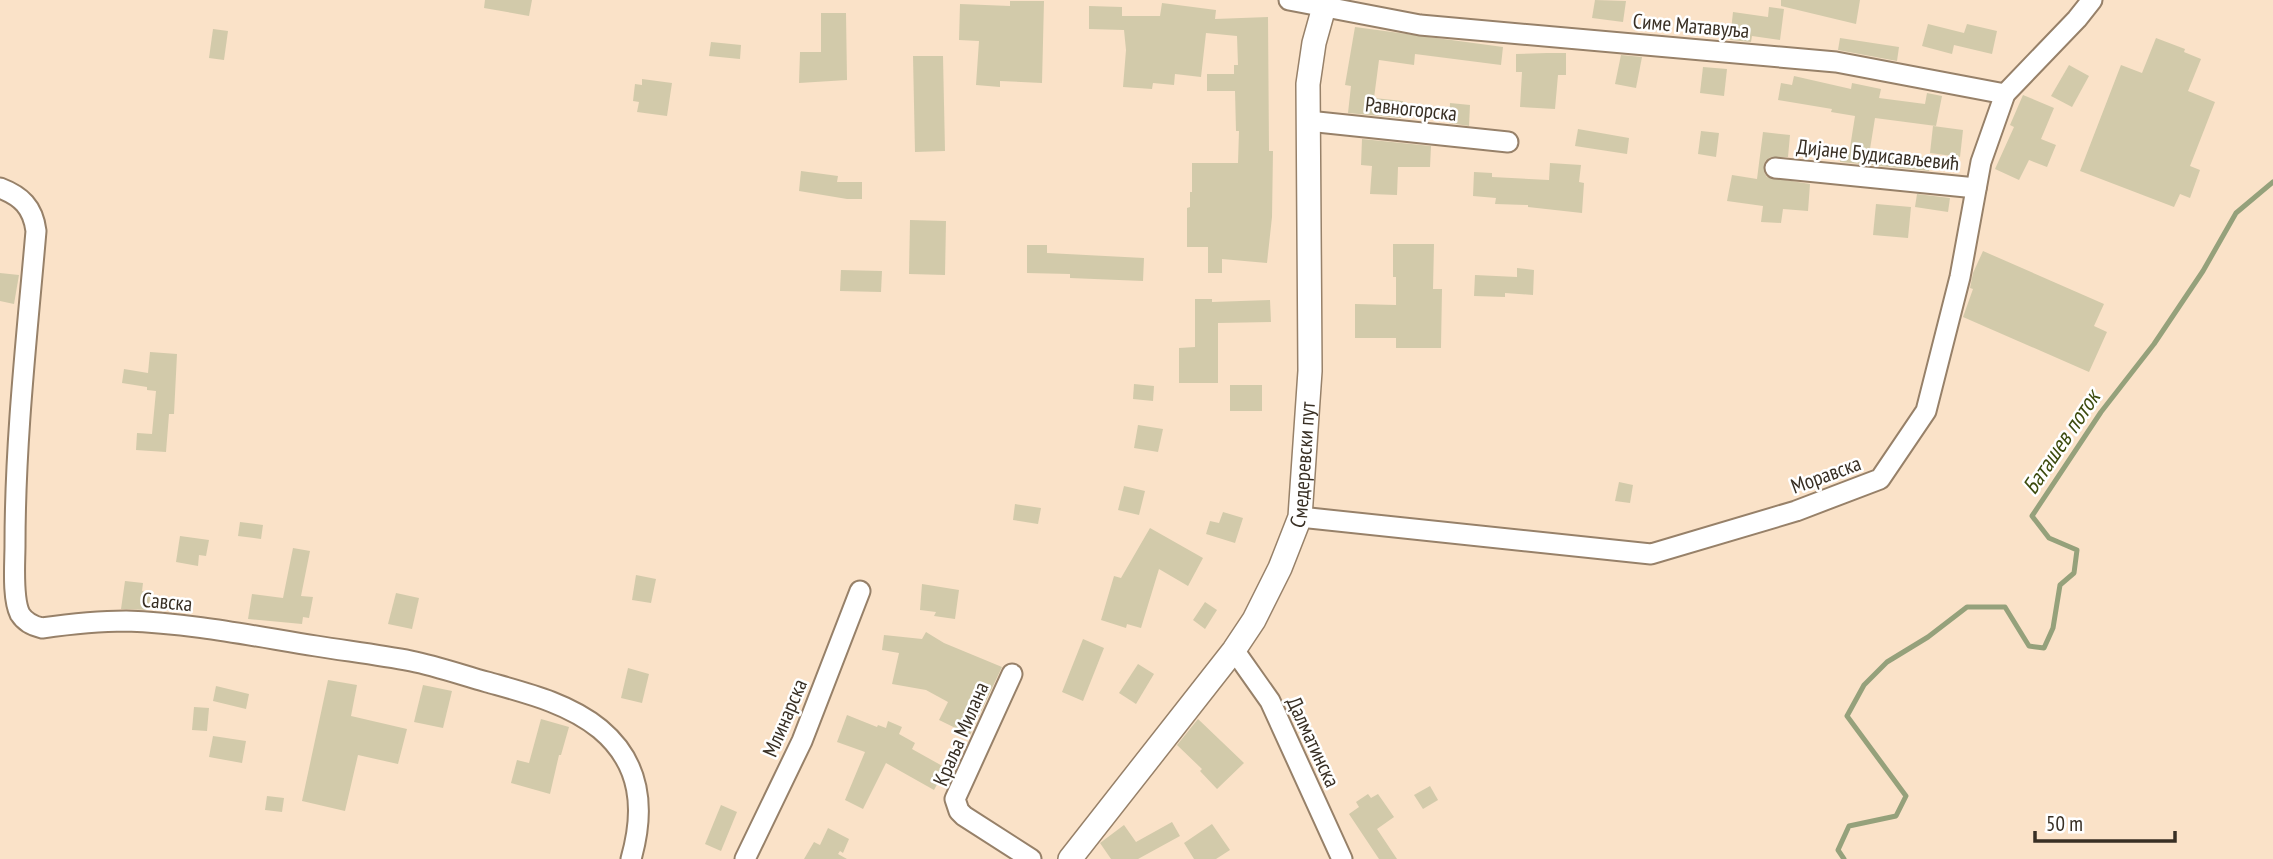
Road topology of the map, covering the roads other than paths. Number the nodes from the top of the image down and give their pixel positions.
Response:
1 (1289, 0) edge
2 (2092, 0) edge
3 (1325, 3) edge
4 (2005, 94) junction
5 (1308, 121) junction
6 (1508, 142) dead end
7 (1775, 168) dead end
8 (0, 188) edge
9 (1976, 188) junction
10 (1300, 517) junction
11 (860, 591) dead end
12 (1234, 650) junction
13 (1012, 674) dead end
14 (631, 859) edge
15 (745, 859) edge
16 (1031, 859) edge
17 (1070, 859) edge
18 (1342, 859) edge

1 - 3 street, Симе Матавуља
2 - 4 street, Моравска
3 - 4 street, Симе Матавуља
3 - 5 street, Смедеревски пут
4 - 9 street, Моравска
5 - 6 street, Равногорска
5 - 10 street, Смедеревски пут
7 - 9 street, Дијане Будисављевић
8 - 14 street, Савска
9 - 10 street, Моравска
10 - 12 street, Смедеревски пут
11 - 15 street, Млинарска
12 - 17 street, Смедеревски пут
12 - 18 street, Далматинска
13 - 16 street, Краља Милана

